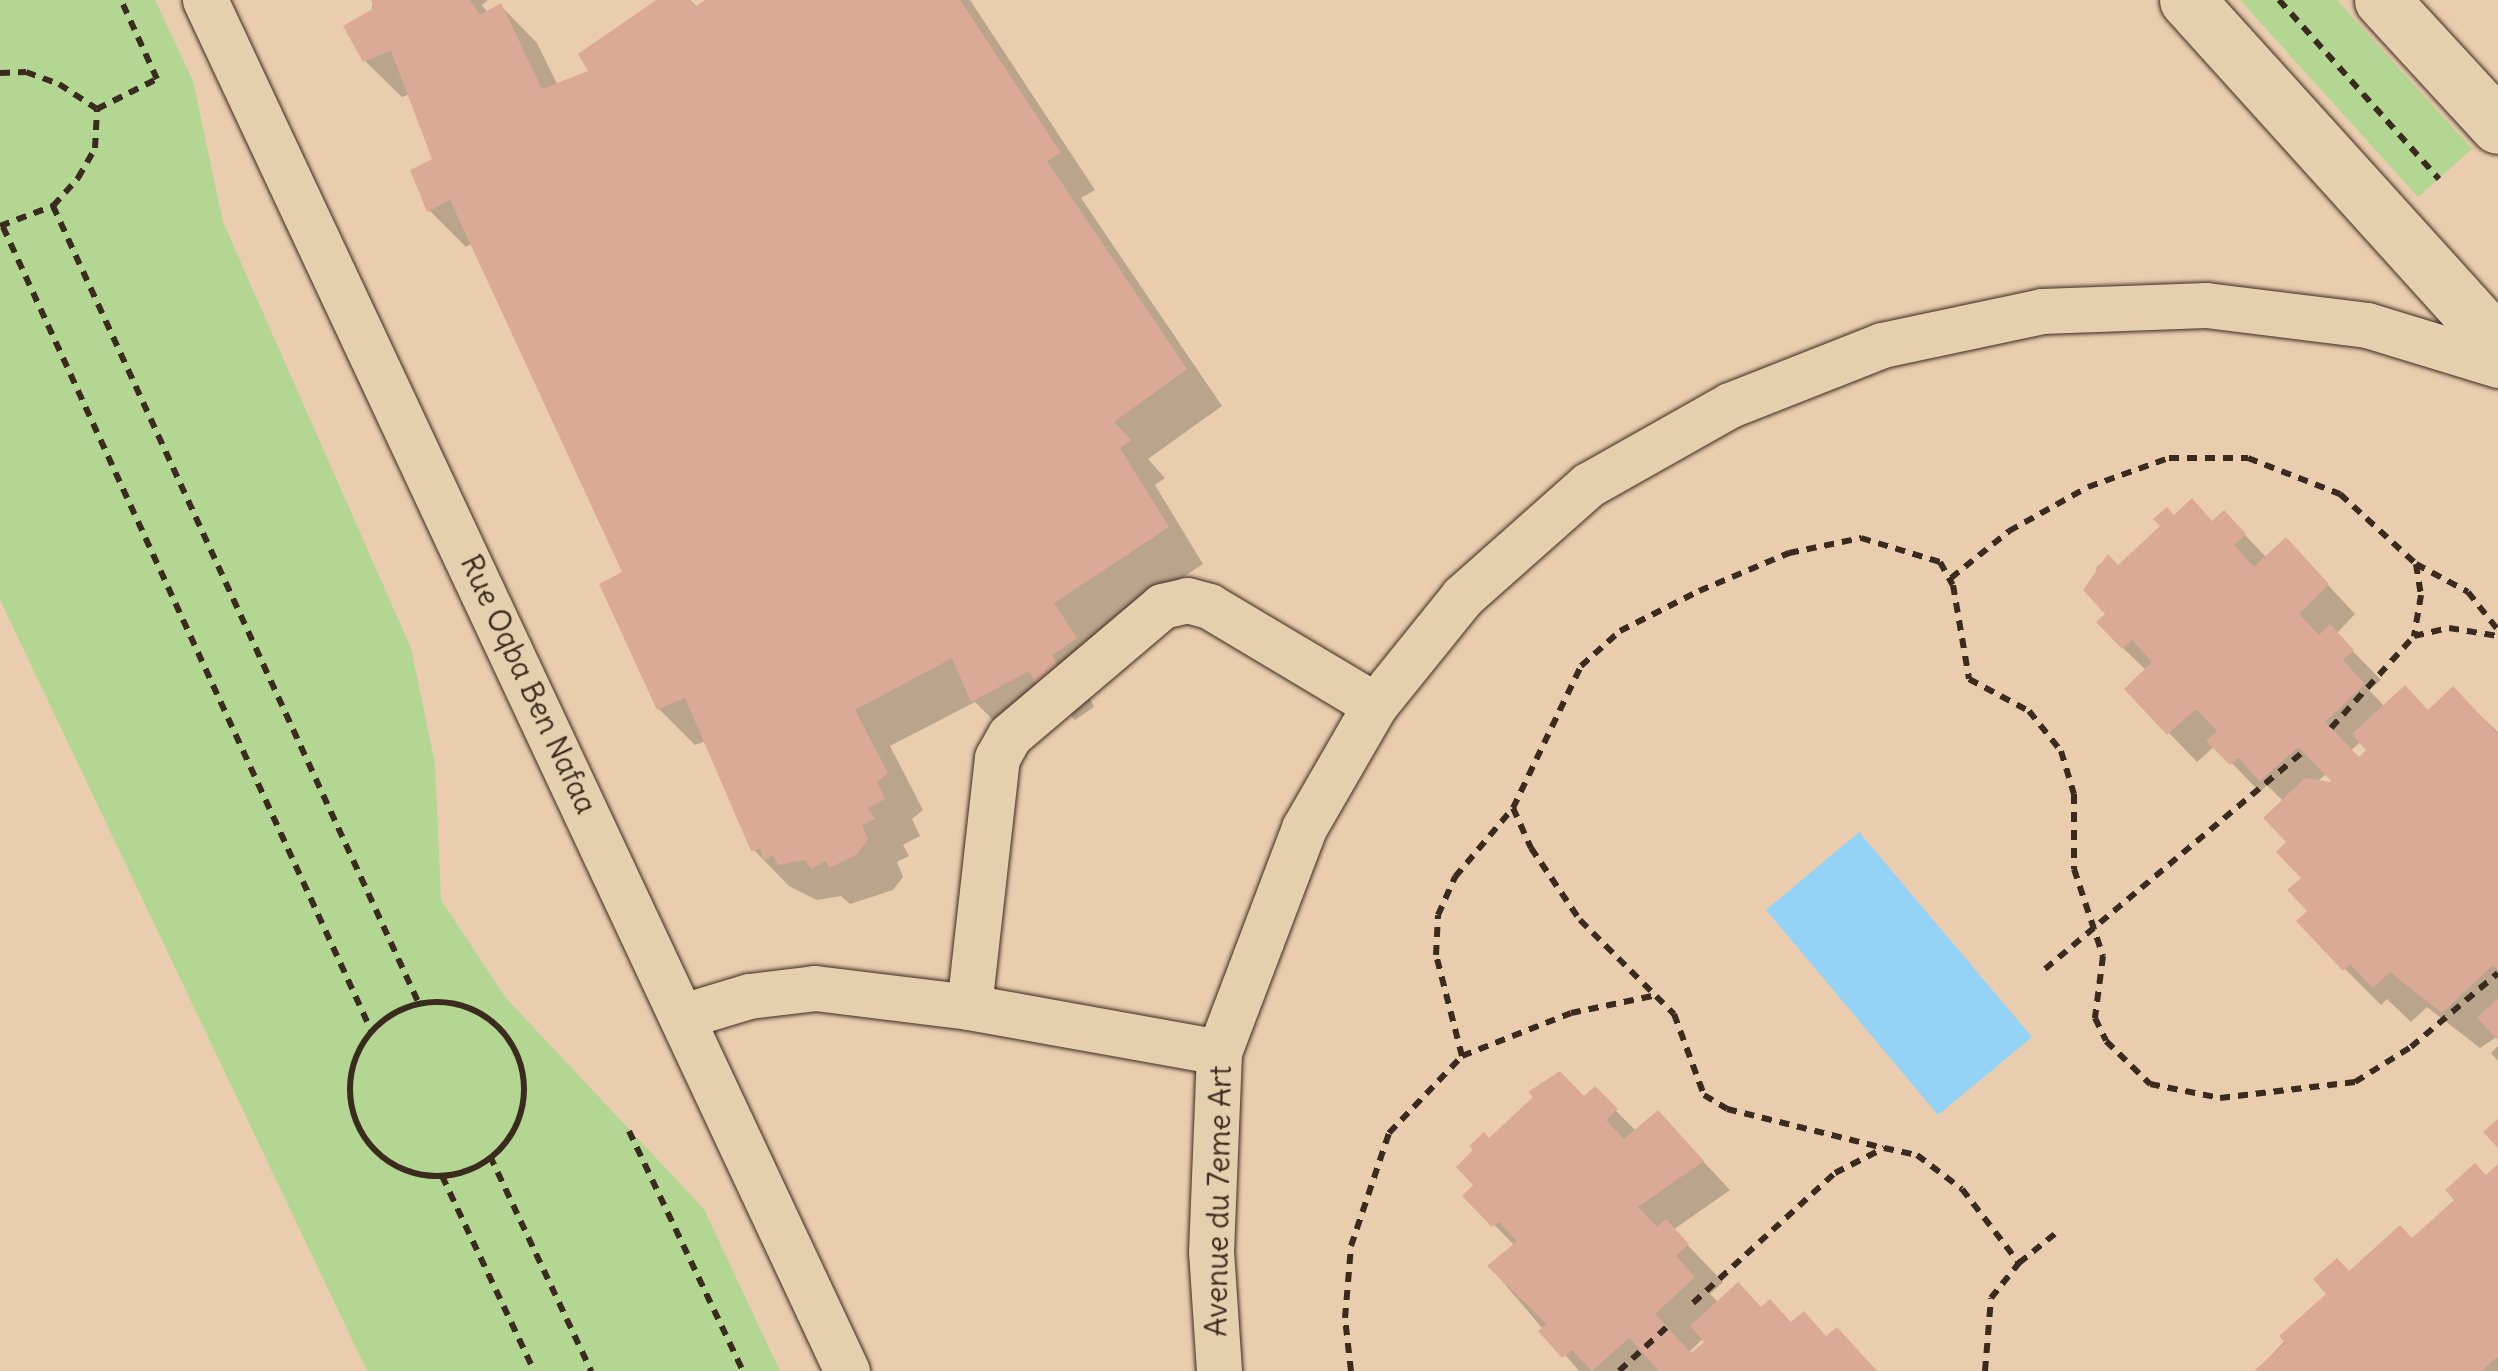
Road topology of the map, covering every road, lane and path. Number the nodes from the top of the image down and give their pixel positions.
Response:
1 (121, 0) edge
2 (205, 0) edge
3 (2187, 0) edge
4 (2279, 0) edge
5 (2382, 0) edge
6 (0, 73) edge
7 (97, 109) junction
8 (2498, 126) edge
9 (2439, 179) dead end
10 (53, 206) junction
11 (2, 226) edge
12 (2498, 344) edge
13 (2498, 365) edge
14 (2416, 564) junction
15 (1951, 578) junction
16 (2498, 633) edge
17 (2414, 636) junction
18 (1374, 705) junction
19 (2332, 728) dead end
20 (2304, 752) dead end
21 (1513, 808) junction
22 (2094, 928) junction
23 (2045, 969) dead end
24 (2498, 973) edge
25 (1658, 996) junction
26 (419, 1004) junction
27 (969, 1007) junction
28 (682, 1016) junction
29 (371, 1030) junction
30 (1219, 1052) junction
31 (1462, 1056) junction
32 (629, 1131) dead end
33 (1884, 1148) junction
34 (490, 1156) junction
35 (442, 1176) junction
36 (2056, 1234) dead end
37 (2019, 1263) junction
38 (1693, 1303) dead end
39 (1667, 1327) dead end
40 (534, 1371) edge
41 (591, 1371) edge
42 (743, 1371) edge
43 (847, 1371) edge
44 (1219, 1371) edge
45 (1351, 1371) edge
46 (1619, 1371) edge
47 (1985, 1371) edge

1 - 7 path
2 - 28 street, Rue Oqba Ben Nafaa
3 - 12 main road
4 - 9 path
5 - 8 main road
6 - 7 path
7 - 10 path
10 - 11 path
10 - 26 path
11 - 29 path
13 - 18 street, Avenue du 7eme Art
14 - 15 path
14 - 16 path
14 - 17 path
15 - 21 path
15 - 22 path
16 - 17 path
17 - 19 path
18 - 27 street
18 - 30 street, Avenue du 7eme Art
20 - 22 path
21 - 25 path
21 - 31 path
22 - 23 path
22 - 24 path
25 - 31 path
25 - 33 path
26 - 29 path
26 - 34 path
27 - 28 street
27 - 30 street
28 - 43 street, Rue Oqba Ben Nafaa
29 - 35 path
30 - 44 street, Avenue du 7eme Art
31 - 45 path
32 - 42 path
33 - 37 path
33 - 38 path
34 - 35 path
34 - 41 path
35 - 40 path
36 - 37 path
37 - 47 path
39 - 46 path

